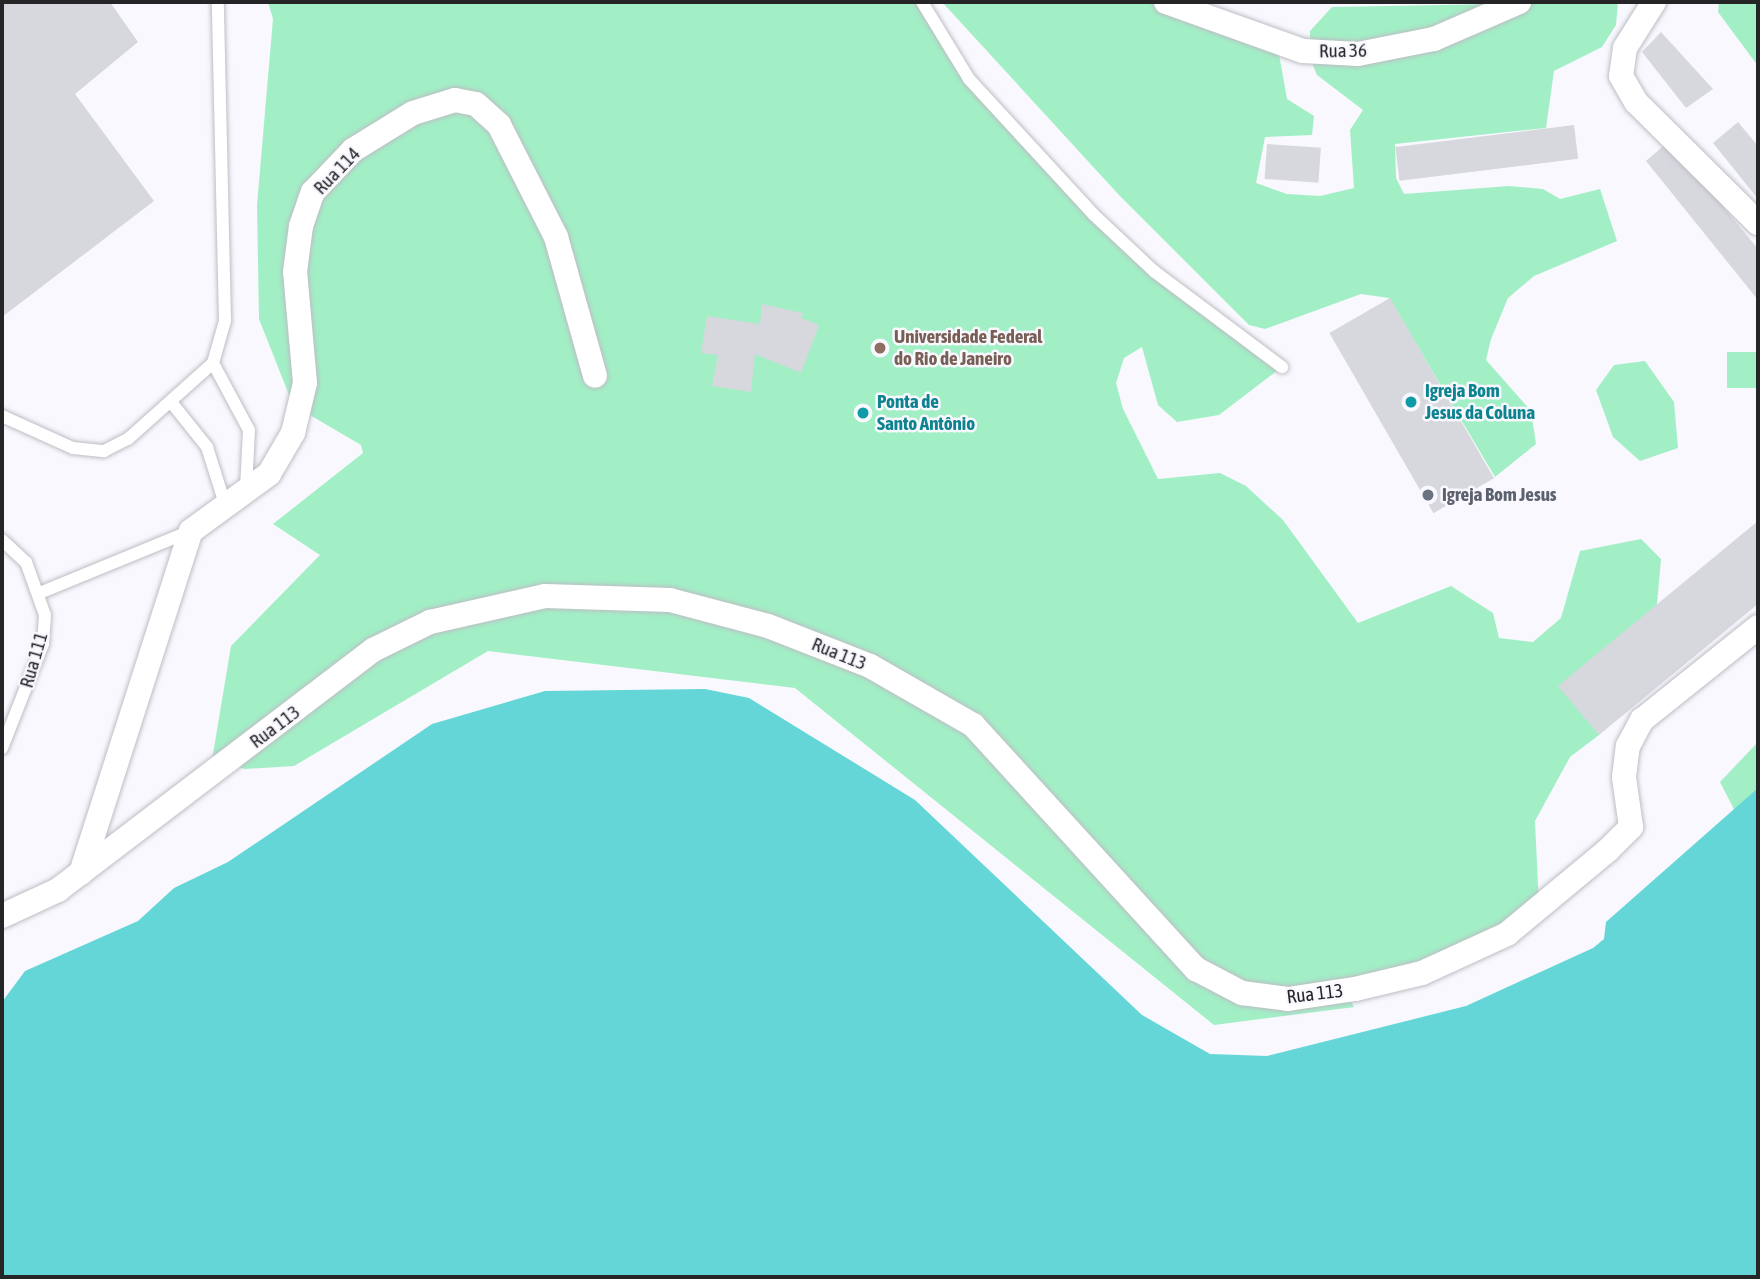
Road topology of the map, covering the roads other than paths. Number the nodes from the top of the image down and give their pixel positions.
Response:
1 (218, 2) edge
2 (922, 2) edge
3 (1166, 2) edge
4 (1519, 2) edge
5 (1654, 2) edge
6 (1758, 223) edge
7 (213, 363) junction
8 (1282, 367) dead end
9 (595, 376) dead end
10 (171, 402) junction
11 (2, 415) edge
12 (246, 491) junction
13 (225, 504) junction
14 (191, 531) junction
15 (2, 540) edge
16 (42, 592) junction
17 (1758, 627) edge
18 (2, 748) edge
19 (81, 873) junction
20 (2, 916) edge

1 - 7 lane
2 - 8 lane
3 - 4 street, Rua 36
5 - 6 street
7 - 10 lane
7 - 12 lane
9 - 12 street, Rua 114
10 - 11 lane
10 - 13 lane
12 - 13 street, Rua 114
13 - 14 street, Rua 114
14 - 16 lane
14 - 19 street
15 - 16 lane, Rua 111
16 - 18 lane, Rua 111
17 - 19 street, Rua 113
19 - 20 street, Rua 113

